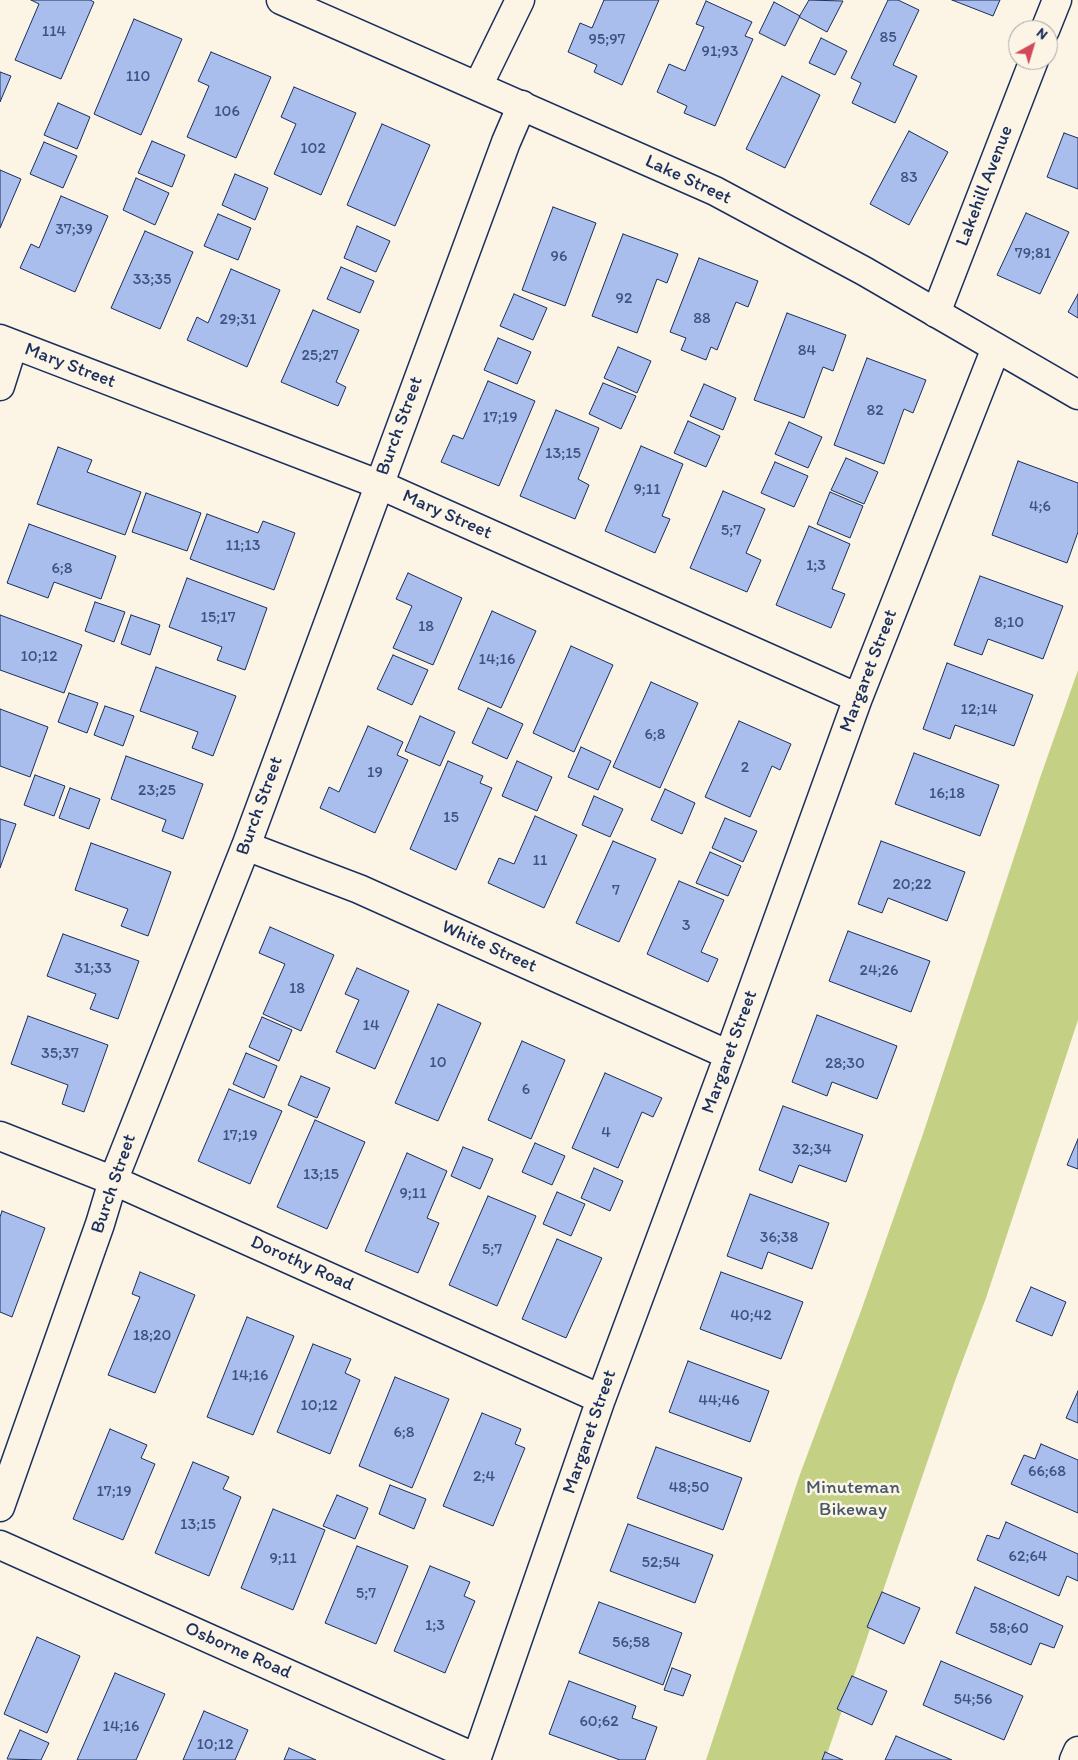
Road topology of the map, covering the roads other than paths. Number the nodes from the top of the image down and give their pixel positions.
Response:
1 (281, 0) edge
2 (520, 0) edge
3 (1057, 0) edge
4 (1049, 20) edge
5 (1030, 70) edge
6 (478, 86) junction
7 (522, 105) junction
8 (936, 313) junction
9 (7, 342) edge
10 (996, 348) junction
11 (0, 386) edge
12 (1078, 395) edge
13 (378, 484) junction
14 (858, 698) junction
15 (246, 846) junction
16 (729, 1055) junction
17 (0, 1136) edge
18 (113, 1181) junction
19 (601, 1398) junction
20 (0, 1508) edge
21 (0, 1545) edge
22 (1078, 1751) edge
23 (476, 1759) edge
24 (1074, 1760) edge

1 - 6 street, Lake Street
2 - 6 street
3 - 4 street
5 - 8 street, Lakehill Avenue
6 - 7 street, Lake Street
7 - 8 street, Lake Street
7 - 13 street, Burch Street
8 - 10 street, Lake Street
9 - 11 street
9 - 13 street, Mary Street
10 - 12 street, Lake Street
10 - 14 street, Margaret Street
13 - 14 street, Mary Street
13 - 15 street, Burch Street
14 - 16 street, Margaret Street
15 - 16 street, White Street
15 - 18 street, Burch Street
16 - 19 street, Margaret Street
17 - 18 street, Dorothy Road
18 - 19 street, Dorothy Road
18 - 20 street, Burch Street
19 - 23 street, Margaret Street
21 - 23 street, Osborne Road
22 - 24 street

